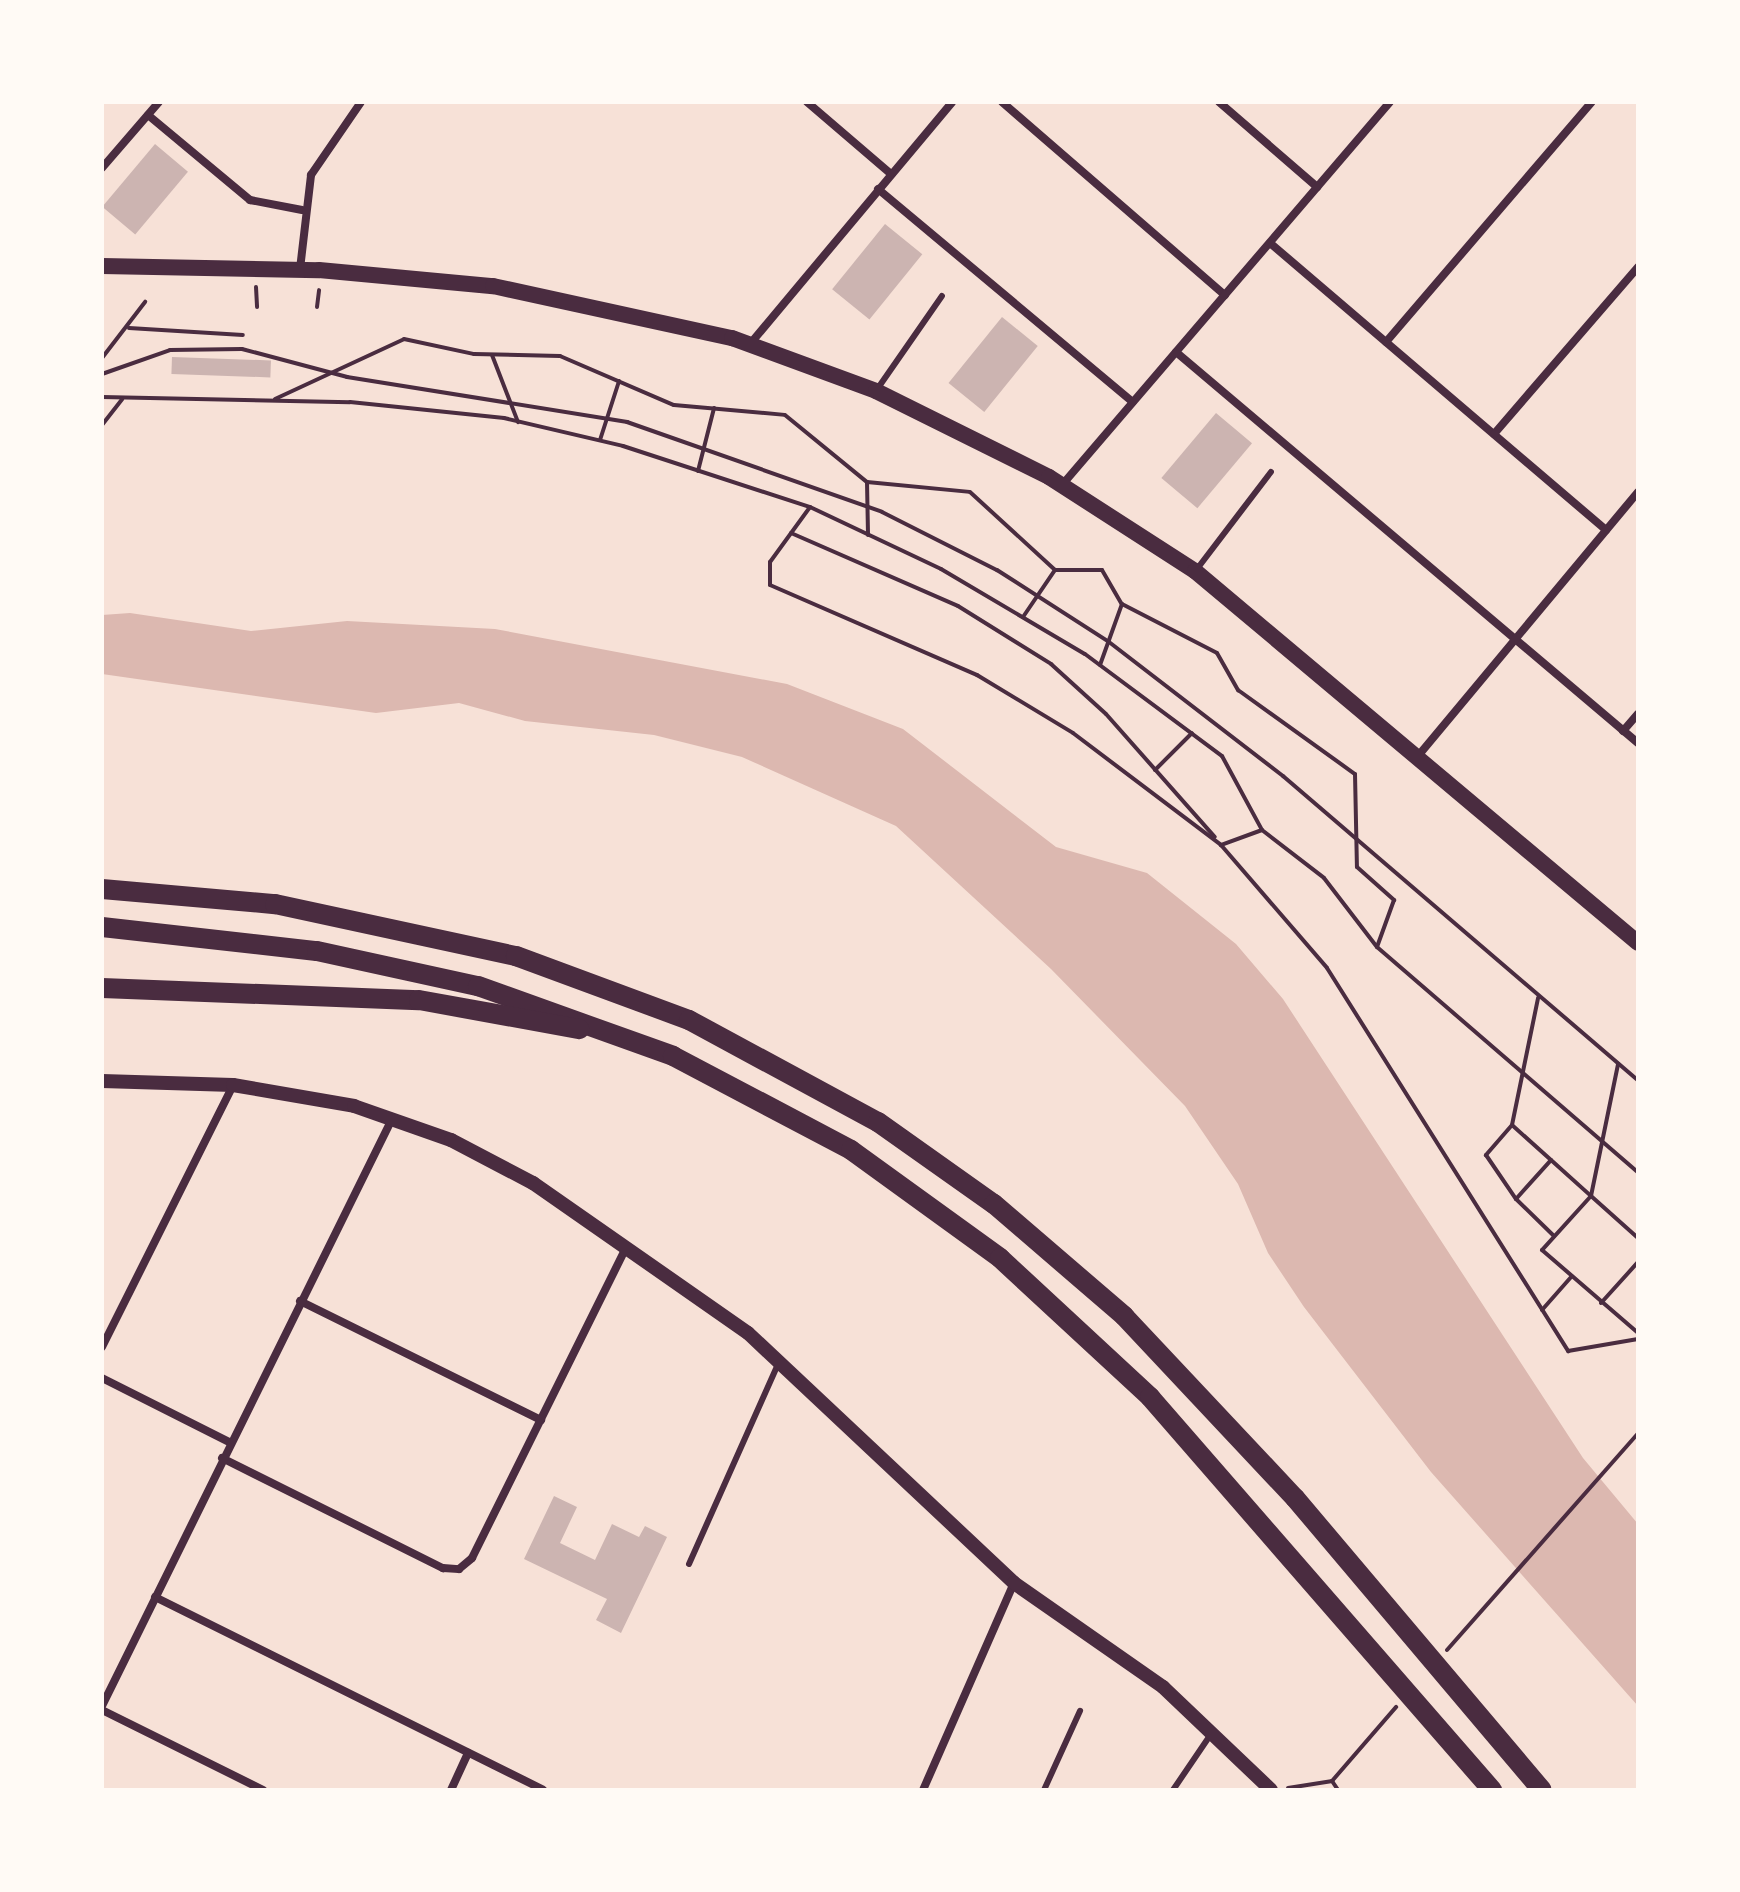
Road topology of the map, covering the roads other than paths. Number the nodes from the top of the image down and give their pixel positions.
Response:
1 (159, 102) edge
2 (361, 102) edge
3 (807, 102) edge
4 (952, 102) edge
5 (1002, 102) edge
6 (1219, 102) edge
7 (1390, 102) edge
8 (1592, 102) edge
9 (148, 115) junction
10 (102, 168) edge
11 (891, 174) junction
12 (1317, 187) junction
13 (878, 189) junction
14 (302, 210) junction
15 (1270, 243) junction
16 (102, 266) edge
17 (1638, 267) edge
18 (300, 270) junction
19 (1225, 295) junction
20 (942, 296) dead end
21 (1386, 342) junction
22 (750, 344) junction
23 (1176, 352) junction
24 (876, 391) junction
25 (1133, 402) junction
26 (1494, 434) junction
27 (1271, 472) dead end
28 (1062, 485) junction
29 (1638, 492) edge
30 (1606, 530) junction
31 (1195, 571) junction
32 (1515, 639) junction
33 (1638, 714) edge
34 (1623, 731) junction
35 (1638, 743) edge
36 (1418, 756) junction
37 (102, 878) edge
38 (102, 889) edge
39 (177, 894) junction
40 (102, 927) edge
41 (1636, 938) edge
42 (102, 988) edge
43 (632, 1038) junction
44 (102, 1081) edge
45 (233, 1085) junction
46 (393, 1117) junction
47 (628, 1244) junction
48 (300, 1301) junction
49 (102, 1347) edge
50 (779, 1361) junction
51 (102, 1378) edge
52 (541, 1420) junction
53 (229, 1442) junction
54 (222, 1458) junction
55 (689, 1564) dead end
56 (1014, 1583) junction
57 (155, 1597) junction
58 (102, 1708) edge
59 (1080, 1711) dead end
60 (1211, 1734) junction
61 (468, 1753) junction
62 (263, 1790) edge
63 (451, 1790) edge
64 (543, 1790) edge
65 (923, 1790) edge
66 (1044, 1790) edge
67 (1173, 1790) edge
68 (1271, 1790) edge
69 (1492, 1790) edge
70 (1542, 1790) edge

1 - 9 street
2 - 14 street
3 - 11 street
4 - 11 street
5 - 19 street
6 - 12 street
7 - 12 street
8 - 21 street
9 - 10 street
9 - 14 street
11 - 13 street
12 - 15 street
13 - 22 street
13 - 25 street
14 - 18 street
15 - 19 street
15 - 21 street
16 - 18 main road
17 - 26 street
18 - 22 main road
19 - 23 street
20 - 24 lane
21 - 26 street
22 - 24 main road
23 - 25 street
23 - 32 street
24 - 28 main road
25 - 28 street
26 - 30 street
27 - 31 lane
28 - 31 main road
29 - 30 street
30 - 32 street
31 - 36 main road
32 - 34 street
32 - 36 street
33 - 34 street
34 - 35 street
36 - 41 main road
37 - 39 highway
38 - 39 highway
39 - 70 highway
40 - 43 highway
42 - 43 highway
43 - 69 highway
44 - 45 street
45 - 46 street
45 - 49 street
46 - 47 street
46 - 48 street
47 - 50 street
47 - 52 street
48 - 52 street
48 - 53 street
50 - 55 lane
50 - 56 street
51 - 53 street
52 - 54 street
53 - 54 street
54 - 57 street
56 - 60 street
56 - 65 street
57 - 58 street
57 - 61 street
58 - 62 street
59 - 66 lane
60 - 67 lane
60 - 68 street
61 - 63 street
61 - 64 street

